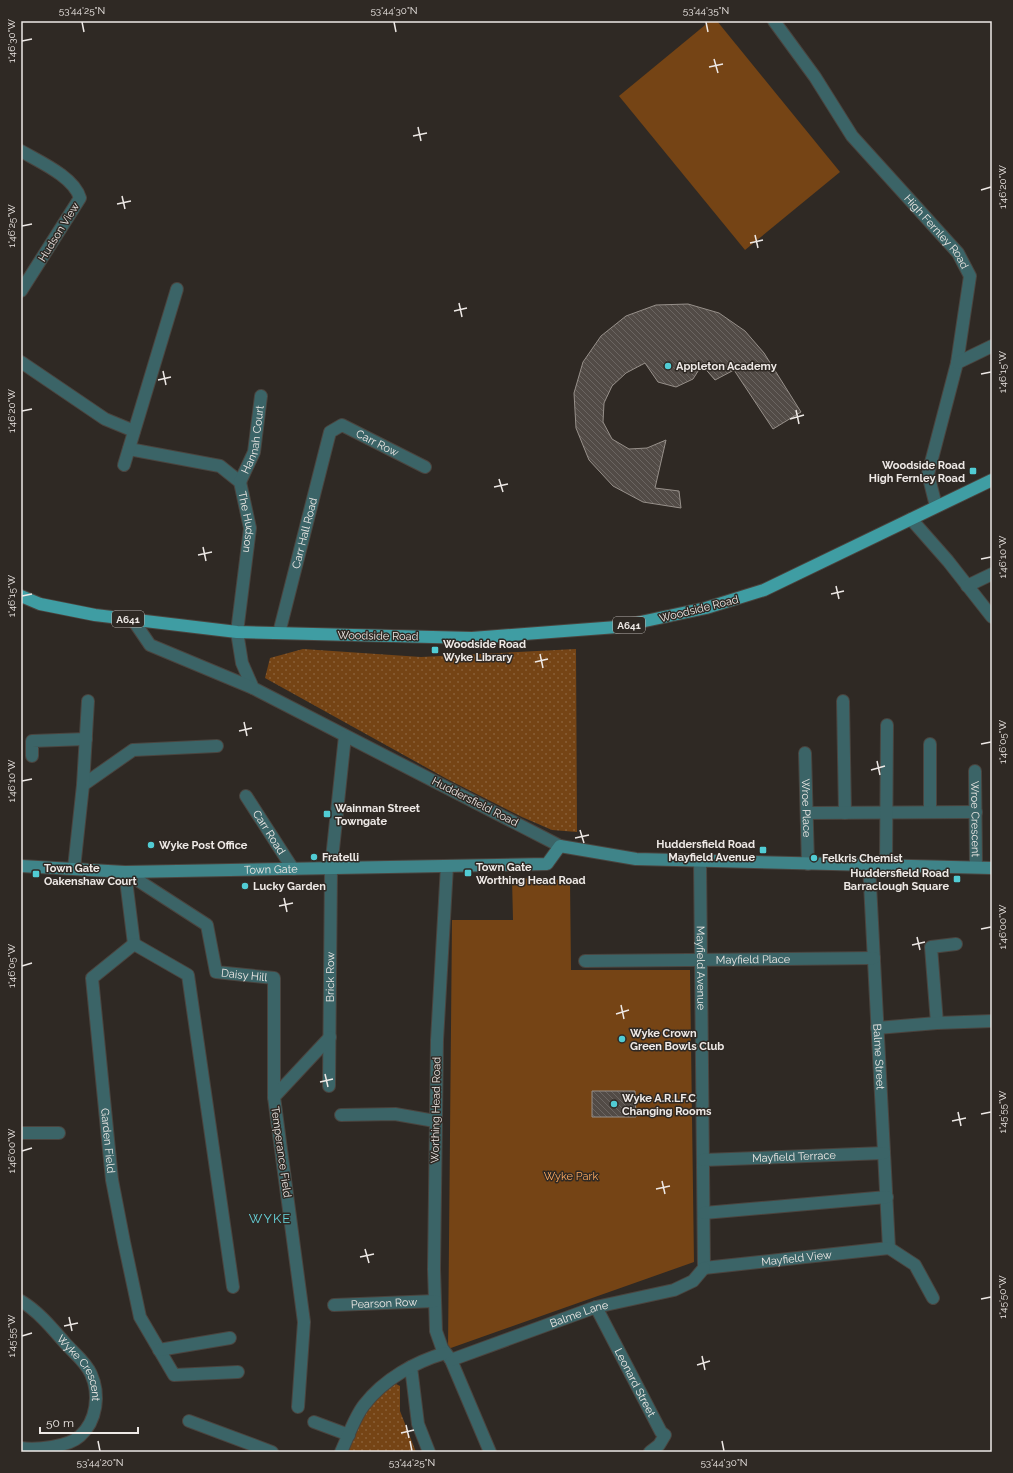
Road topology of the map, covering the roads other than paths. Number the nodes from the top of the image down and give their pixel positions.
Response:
1 (774, 21) edge
2 (21, 151) edge
3 (177, 289) dead end
4 (21, 291) edge
5 (992, 346) edge
6 (21, 362) edge
7 (957, 363) junction
8 (261, 396) dead end
9 (134, 431) junction
10 (330, 432) joint
11 (129, 449) junction
12 (124, 465) dead end
13 (425, 467) dead end
14 (992, 480) edge
15 (240, 482) junction
16 (936, 506) junction
17 (911, 519) junction
18 (992, 574) edge
19 (967, 586) junction
20 (21, 596) edge
21 (992, 617) edge
22 (133, 620) junction
23 (237, 632) junction
24 (278, 633) junction
25 (253, 688) junction
26 (88, 701) dead end
27 (843, 701) dead end
28 (887, 725) dead end
29 (345, 736) junction
30 (86, 739) junction
31 (930, 744) dead end
32 (217, 746) dead end
33 (805, 753) dead end
34 (32, 756) dead end
35 (975, 771) dead end
36 (83, 785) junction
37 (246, 796) dead end
38 (930, 812) junction
39 (976, 812) junction
40 (806, 813) junction
41 (845, 813) junction
42 (886, 813) junction
43 (560, 846) junction
44 (700, 861) junction
45 (808, 864) junction
46 (869, 865) junction
47 (886, 865) junction
48 (21, 866) edge
49 (447, 866) junction
50 (976, 867) junction
51 (74, 868) junction
52 (331, 868) junction
53 (992, 868) edge
54 (293, 869) junction
55 (124, 872) junction
56 (134, 944) junction
57 (956, 944) dead end
58 (874, 958) junction
59 (701, 959) junction
60 (585, 961) dead end
61 (992, 1021) edge
62 (937, 1023) junction
63 (878, 1028) junction
64 (330, 1037) junction
65 (329, 1086) dead end
66 (274, 1097) junction
67 (341, 1115) dead end
68 (435, 1122) junction
69 (21, 1133) edge
70 (59, 1133) dead end
71 (884, 1153) junction
72 (703, 1160) junction
73 (887, 1197) junction
74 (704, 1213) junction
75 (889, 1248) junction
76 (704, 1268) junction
77 (233, 1287) dead end
78 (933, 1298) dead end
79 (435, 1300) junction
80 (21, 1301) edge
81 (334, 1305) dead end
82 (596, 1307) junction
83 (230, 1338) dead end
84 (159, 1350) junction
85 (448, 1356) junction
86 (411, 1367) junction
87 (238, 1372) dead end
88 (298, 1407) dead end
89 (189, 1422) dead end
90 (314, 1422) dead end
91 (349, 1435) junction
92 (21, 1448) edge
93 (272, 1452) edge
94 (341, 1452) edge
95 (429, 1452) edge
96 (490, 1452) edge
97 (650, 1452) edge

1 - 7 street, High Fernley Road
2 - 4 street, Hudson View
3 - 9 street
5 - 7 street
6 - 9 street
7 - 16 street, High Fernley Road
8 - 15 street, Hannah Court
9 - 11 street
10 - 13 street, Carr Row
10 - 24 street, Carr Hall Road
11 - 12 street
11 - 15 street, The Hudson
14 - 16 main road, Woodside Road / A641
15 - 23 street, The Hudson
16 - 17 main road, Woodside Road / A641
17 - 19 street
17 - 24 main road, Woodside Road / A641
18 - 19 street
19 - 21 street
20 - 22 main road, A641
22 - 23 main road, A641
22 - 25 street, Huddersfield Road
23 - 24 main road, Woodside Road / A641
23 - 25 street
25 - 29 street, Huddersfield Road
26 - 30 street
27 - 41 street
28 - 42 street
29 - 43 street, Huddersfield Road
29 - 52 street, Brick Row
30 - 34 street
30 - 36 street
31 - 38 street
32 - 36 street
33 - 40 street, Wroe Place
35 - 39 street, Wroe Crescent
36 - 51 street
37 - 54 street, Carr Road
38 - 39 street
38 - 42 street
39 - 50 street, Wroe Crescent
40 - 41 street
40 - 45 street, Wroe Place
41 - 42 street
42 - 47 street
43 - 44 main road, Huddersfield Road
43 - 49 main road, Town Gate
44 - 45 main road, Huddersfield Road
44 - 59 street, Mayfield Avenue
45 - 46 main road, Huddersfield Road
46 - 47 main road, Huddersfield Road
46 - 58 street, Balme Street
47 - 50 main road, Huddersfield Road
48 - 51 main road, Town Gate
49 - 52 main road, Town Gate
49 - 68 street, Worthing Head Road
50 - 53 main road, Huddersfield Road
51 - 55 main road, Town Gate
52 - 54 main road, Town Gate
52 - 64 street, Brick Row
54 - 55 main road, Town Gate
55 - 56 street
55 - 66 street, Daisy Hill
56 - 77 street
56 - 84 street, Garden Field
57 - 62 street
58 - 59 street, Mayfield Place
58 - 63 street, Balme Street
59 - 60 street, Mayfield Place
59 - 72 street, Mayfield Avenue
61 - 62 street
62 - 63 street
63 - 71 street, Balme Street
64 - 65 street, Brick Row
64 - 66 street, Temperance Field
66 - 88 street, Temperance Field
67 - 68 street
68 - 79 street, Worthing Head Road
69 - 70 street
71 - 72 street, Mayfield Terrace
71 - 73 street, Balme Street
72 - 74 street, Mayfield Avenue
73 - 74 street
73 - 75 street, Balme Street
74 - 76 street, Mayfield Avenue
75 - 76 street, Mayfield View
75 - 78 street
76 - 82 street, Balme Lane
79 - 81 street, Pearson Row
79 - 85 street, Worthing Head Road
80 - 92 street, Wyke Crescent
82 - 85 street, Balme Lane
82 - 97 street, Leonard Street
83 - 84 street
84 - 87 street, Garden Field
85 - 86 street
85 - 96 street, Worthing Head Road
86 - 91 street
86 - 95 street
89 - 93 street
90 - 91 street
91 - 94 street

